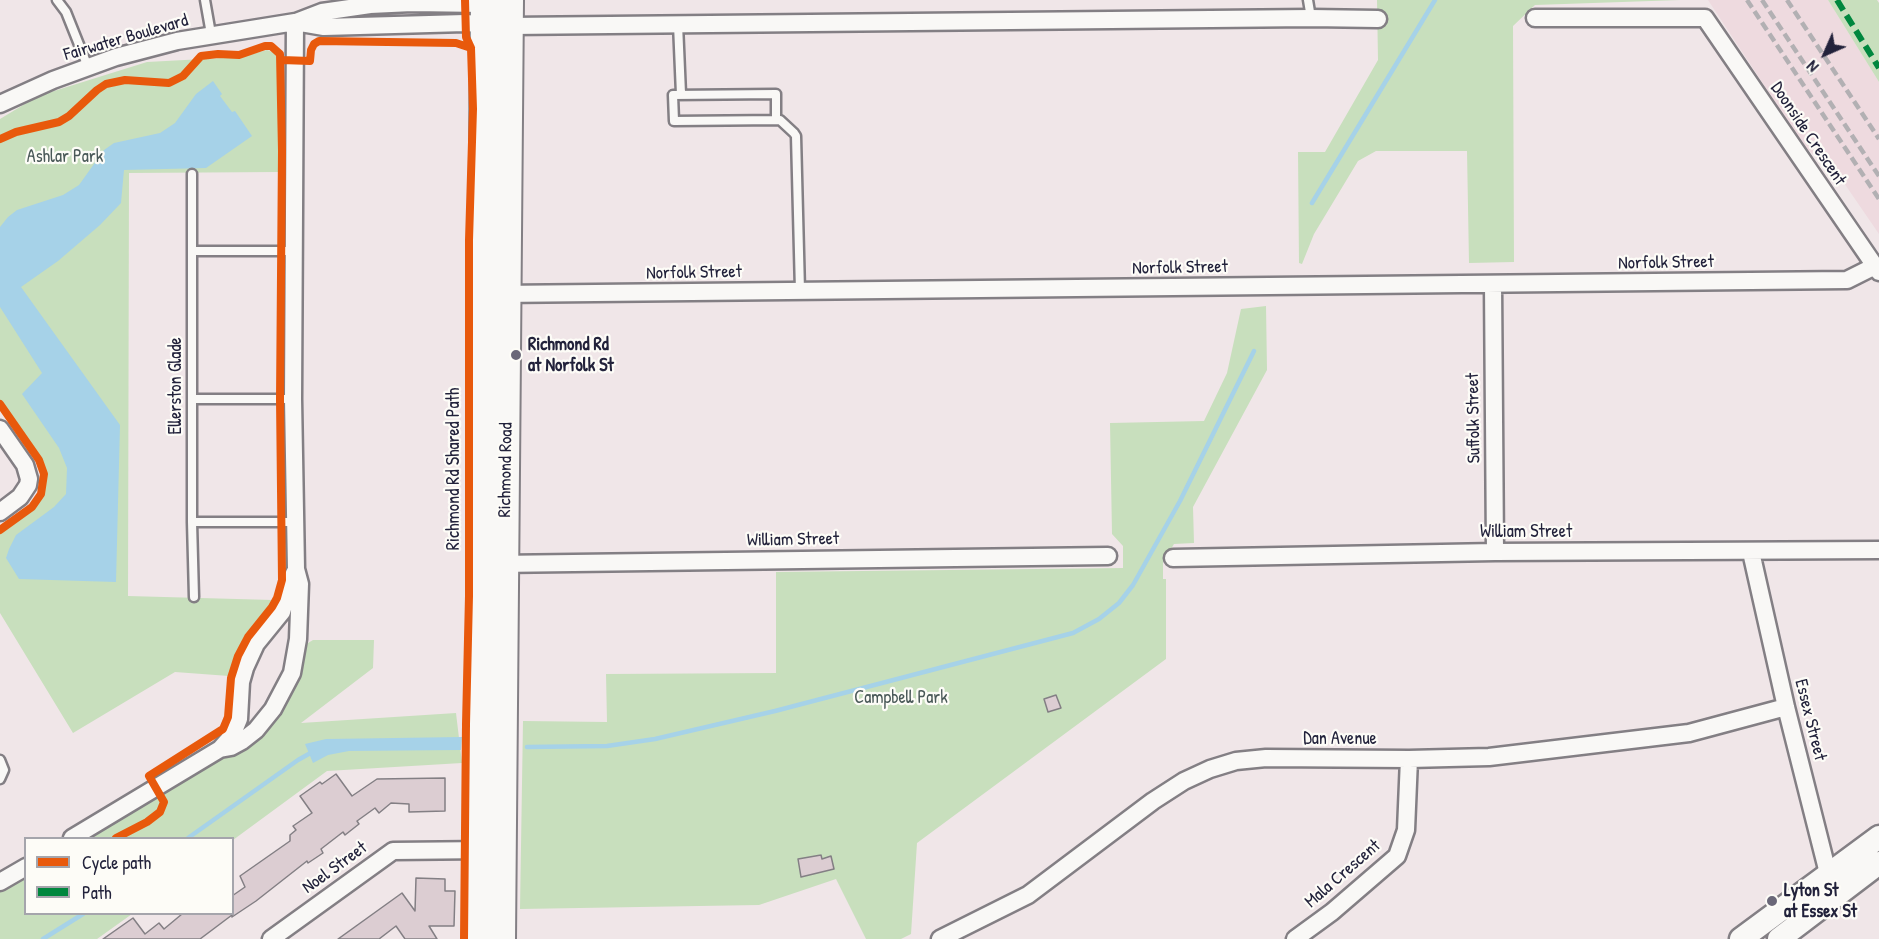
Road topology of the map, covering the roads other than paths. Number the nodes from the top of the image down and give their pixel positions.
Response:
1 (205, 0) edge
2 (510, 0) edge
3 (1308, 0) edge
4 (62, 2) edge
5 (484, 10) edge
6 (1311, 18) junction
7 (1535, 18) dead end
8 (1378, 19) dead end
9 (295, 22) junction
10 (678, 24) junction
11 (510, 26) junction
12 (211, 34) junction
13 (88, 67) junction
14 (681, 94) junction
15 (0, 104) edge
16 (776, 120) junction
17 (192, 174) dead end
18 (193, 251) junction
19 (295, 252) junction
20 (1877, 269) edge
21 (1493, 284) junction
22 (800, 291) junction
23 (495, 294) junction
24 (192, 399) junction
25 (293, 399) junction
26 (0, 429) edge
27 (0, 512) edge
28 (192, 522) junction
29 (294, 522) junction
30 (1879, 550) edge
31 (1495, 552) junction
32 (1751, 552) junction
33 (1108, 556) dead end
34 (1173, 558) dead end
35 (480, 564) junction
36 (505, 564) junction
37 (296, 570) junction
38 (194, 597) dead end
39 (1786, 707) junction
40 (220, 749) junction
41 (1408, 759) junction
42 (0, 760) edge
43 (0, 779) edge
44 (74, 837) edge
45 (1879, 837) edge
46 (490, 850) junction
47 (1879, 863) edge
48 (24, 868) edge
49 (1828, 873) junction
50 (0, 882) edge
51 (1835, 897) junction
52 (271, 939) edge
53 (478, 939) edge
54 (502, 939) edge
55 (940, 939) edge
56 (1294, 939) edge
57 (1742, 939) edge
58 (1779, 939) edge

1 - 12 lane
2 - 11 main road, Richmond Road
3 - 6 lane
4 - 13 lane
5 - 9 street, Fairwater Boulevard
5 - 11 street, Fairwater Boulevard
5 - 23 main road, Richmond Road
6 - 8 street, Fairwater Boulevard
6 - 10 street, Fairwater Boulevard
7 - 20 street, Doonside Crescent
9 - 12 street, Fairwater Boulevard
9 - 19 street
10 - 11 street, Fairwater Boulevard
10 - 14 lane
11 - 23 main road, Richmond Road
12 - 13 street, Fairwater Boulevard
13 - 15 street, Fairwater Boulevard
14 - 16 lane
14 - 16 lane
16 - 22 lane
17 - 18 lane, Ellerston Glade
18 - 19 lane
18 - 24 lane, Ellerston Glade
19 - 25 street
20 - 21 street, Norfolk Street
21 - 22 street, Norfolk Street
21 - 31 street, Suffolk Street
22 - 23 street, Norfolk Street
23 - 35 main road, Richmond Road
23 - 36 main road, Richmond Road
24 - 25 lane
24 - 28 lane, Ellerston Glade
25 - 29 street
26 - 27 street
28 - 29 lane
28 - 38 lane, Ellerston Glade
29 - 37 street
30 - 32 street, William Street
31 - 32 street, William Street
31 - 34 street, William Street
32 - 39 street, Essex Street
33 - 36 street, William Street
35 - 36 street, William Street
35 - 46 main road, Richmond Road
36 - 46 main road, Richmond Road
37 - 40 street
37 - 40 street
39 - 41 street, Dan Avenue
39 - 49 street, Essex Street
40 - 44 street
41 - 55 street, Dan Avenue
41 - 56 street, Mala Crescent
42 - 43 lane
45 - 49 main road
46 - 52 street, Noel Street
46 - 53 main road, Richmond Road
46 - 54 main road, Richmond Road
47 - 51 main road
48 - 50 street
49 - 51 street, Essex Street
49 - 57 main road
51 - 58 main road

